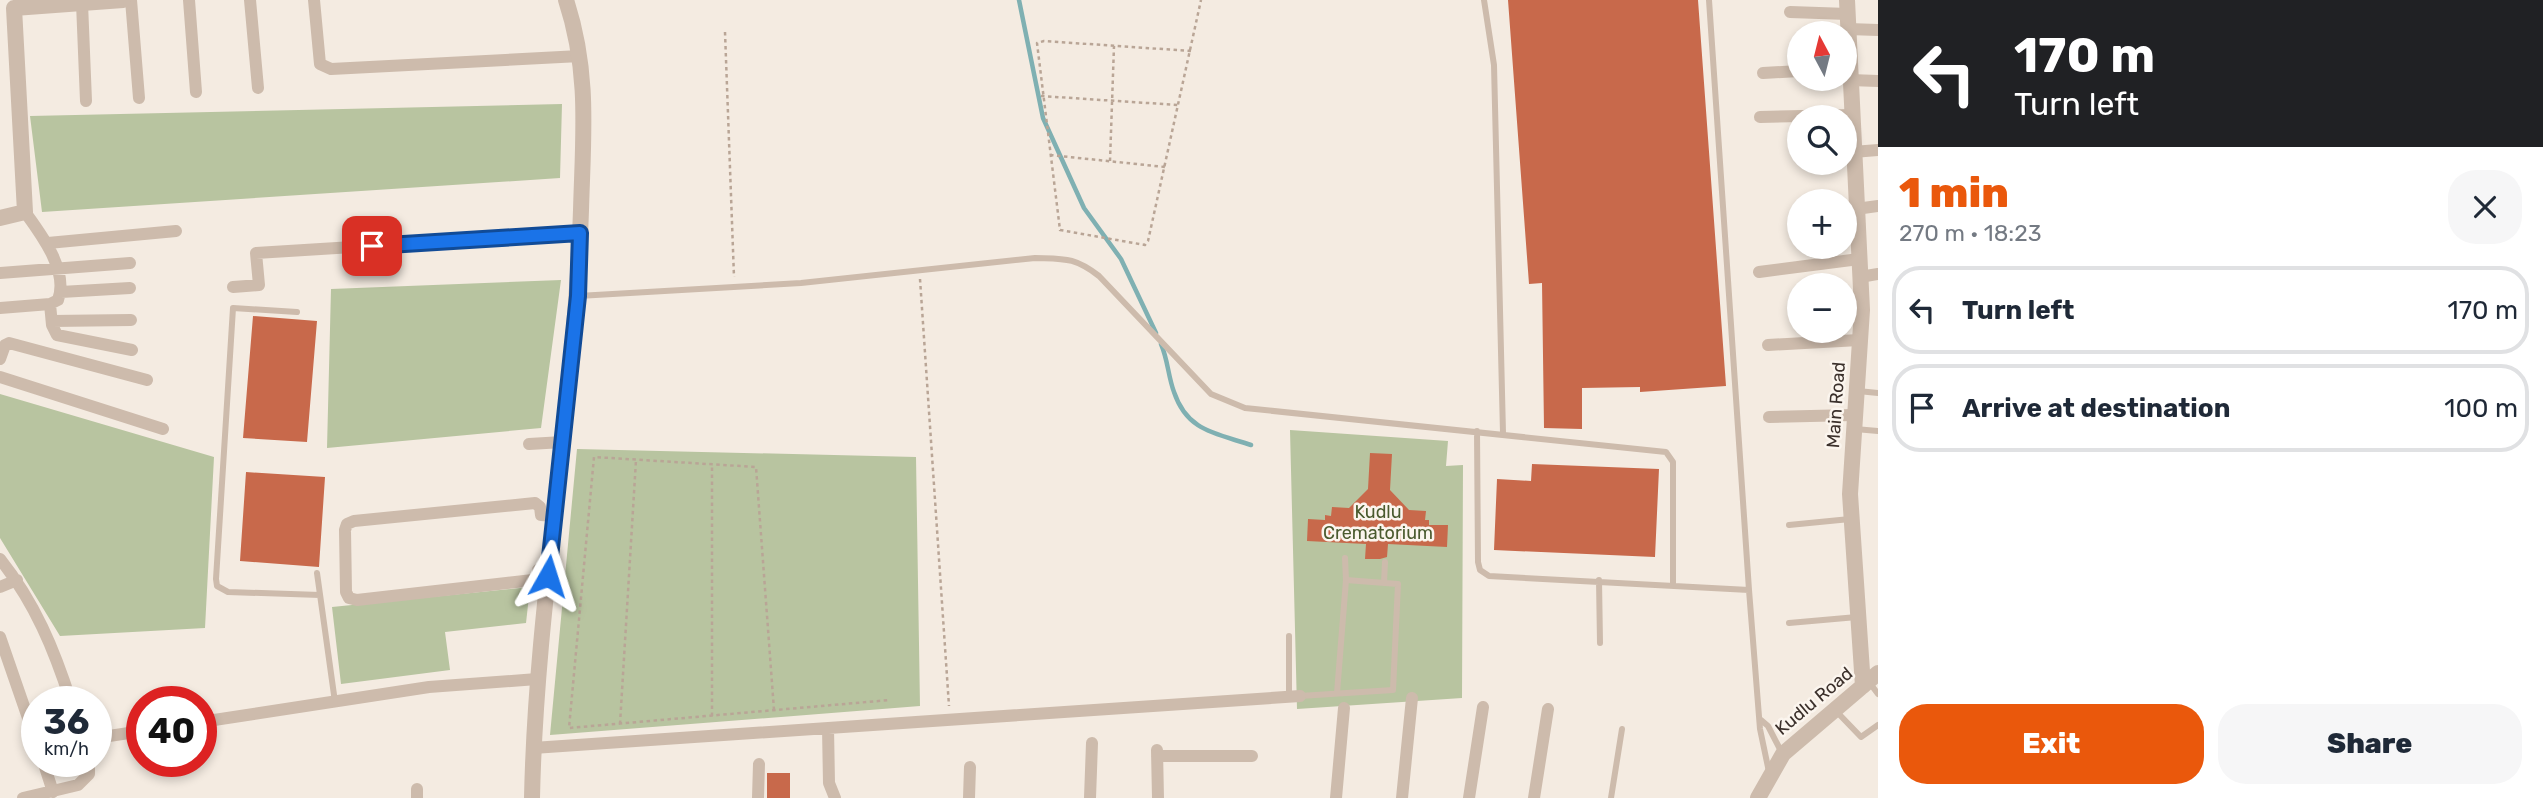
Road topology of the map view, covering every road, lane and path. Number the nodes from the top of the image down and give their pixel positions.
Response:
1 (123, 0) edge
2 (131, 0) edge
3 (189, 0) edge
4 (250, 0) edge
5 (314, 0) edge
6 (566, 0) edge
7 (1202, 0) edge
8 (1485, 0) edge
9 (1709, 0) edge
10 (101, 1) edge
11 (39, 3) edge
12 (82, 3) junction
13 (7, 8) edge
14 (1790, 12) dead end
15 (1848, 15) edge
16 (1878, 30) edge
17 (725, 32) dead end
18 (1114, 46) junction
19 (1191, 51) junction
20 (580, 56) junction
21 (1787, 71) edge
22 (1763, 72) dead end
23 (1857, 75) edge
24 (1878, 81) edge
25 (258, 89) dead end
26 (196, 92) dead end
27 (1041, 96) junction
28 (139, 98) dead end
29 (86, 101) dead end
30 (1112, 101) junction
31 (1178, 105) junction
32 (1787, 116) edge
33 (1760, 117) dead end
34 (1878, 150) edge
35 (1857, 152) edge
36 (1049, 155) junction
37 (1110, 161) junction
38 (1165, 167) junction
39 (1878, 206) edge
40 (1857, 209) edge
41 (24, 212) junction
42 (0, 218) edge
43 (1857, 226) edge
44 (176, 231) dead end
45 (580, 233) junction
46 (48, 243) junction
47 (1859, 259) junction
48 (130, 262) dead end
49 (55, 268) junction
50 (920, 271) junction
51 (1759, 272) dead end
52 (0, 273) edge
53 (1878, 274) edge
54 (1860, 277) junction
55 (233, 287) dead end
56 (130, 288) dead end
57 (734, 288) junction
58 (61, 292) junction
59 (578, 296) junction
60 (50, 304) junction
61 (0, 307) edge
62 (297, 312) dead end
63 (131, 320) dead end
64 (52, 321) junction
65 (1859, 340) junction
66 (1768, 345) dead end
67 (132, 350) dead end
68 (0, 359) edge
69 (0, 377) edge
70 (147, 380) dead end
71 (1856, 391) junction
72 (1878, 393) edge
73 (1769, 417) dead end
74 (1854, 422) junction
75 (163, 429) dead end
76 (1477, 431) junction
77 (1878, 431) edge
78 (1503, 433) junction
79 (563, 442) junction
80 (529, 444) dead end
81 (636, 460) junction
82 (712, 464) junction
83 (555, 516) junction
84 (1851, 519) junction
85 (1790, 526) dead end
86 (1345, 558) dead end
87 (0, 559) edge
88 (1385, 562) dead end
89 (549, 569) junction
90 (317, 573) dead end
91 (17, 580) junction
92 (1346, 580) junction
93 (1599, 580) junction
94 (1384, 583) junction
95 (1672, 583) junction
96 (0, 587) edge
97 (1749, 590) junction
98 (320, 596) junction
99 (1858, 617) junction
100 (1789, 622) dead end
101 (1289, 636) dead end
102 (0, 637) edge
103 (1600, 643) dead end
104 (537, 679) junction
105 (1872, 683) edge
106 (66, 686) edge
107 (1337, 693) junction
108 (1294, 696) junction
109 (21, 698) edge
110 (1412, 698) dead end
111 (890, 700) dead end
112 (335, 702) junction
113 (1483, 707) dead end
114 (1345, 708) dead end
115 (1548, 709) dead end
116 (1834, 709) junction
117 (774, 710) junction
118 (712, 716) junction
119 (217, 720) edge
120 (950, 720) junction
121 (1760, 720) junction
122 (620, 724) junction
123 (1878, 725) edge
124 (828, 728) junction
125 (1622, 729) dead end
126 (1091, 743) dead end
127 (533, 748) junction
128 (1783, 754) junction
129 (1252, 756) dead end
130 (759, 764) dead end
131 (970, 768) dead end
132 (1769, 774) junction
133 (48, 777) edge
134 (86, 777) edge
135 (53, 792) junction
136 (23, 798) edge
137 (532, 798) edge
138 (758, 798) edge
139 (835, 798) edge
140 (969, 798) edge
141 (1090, 798) edge
142 (1158, 798) edge
143 (1336, 798) edge
144 (1402, 798) edge
145 (1469, 798) edge
146 (1534, 798) edge
147 (1611, 798) edge
148 (1758, 798) edge

1 - 10 street
2 - 28 street
3 - 26 street
4 - 25 street
5 - 20 street
6 - 20 street
7 - 19 path
8 - 78 lane
9 - 97 lane
10 - 12 street
11 - 12 street
11 - 13 street
12 - 29 street
13 - 41 street
14 - 15 street
15 - 16 street
17 - 57 path
18 - 19 path
18 - 27 path
18 - 30 path
19 - 31 path
20 - 45 street
21 - 22 street
23 - 24 street
27 - 30 path
27 - 36 path
30 - 31 path
30 - 37 path
31 - 38 path
32 - 33 street
34 - 35 street
36 - 37 path
36 - 38 path
37 - 38 path
39 - 40 street
41 - 42 street
41 - 46 street
43 - 47 street, Main Road
44 - 46 street
45 - 55 street
45 - 59 street
46 - 49 street
47 - 51 street
47 - 54 street, Main Road
48 - 49 street
49 - 52 street
49 - 58 street
50 - 57 lane
50 - 76 lane
50 - 120 path
53 - 54 street
54 - 65 street, Main Road
56 - 58 street
57 - 59 lane
58 - 60 street
59 - 79 street
60 - 61 street
60 - 64 street
62 - 98 lane
63 - 64 street
64 - 67 street
65 - 66 street
65 - 71 street, Main Road
68 - 70 street
69 - 75 street
71 - 72 lane
71 - 74 street, Main Road
73 - 74 street
74 - 77 lane
74 - 84 street, Main Road
76 - 78 lane
76 - 93 lane
78 - 95 lane
79 - 80 street
79 - 83 street
81 - 82 path
81 - 122 path
81 - 122 path
82 - 117 path
82 - 118 path
83 - 89 street
83 - 89 street
84 - 85 lane
84 - 99 street, Main Road
86 - 92 lane
87 - 91 street
88 - 94 lane
89 - 104 street
90 - 98 lane
91 - 96 street
91 - 106 street
92 - 94 lane
92 - 107 lane
93 - 95 lane
93 - 103 lane
94 - 107 lane
95 - 97 lane
97 - 121 lane
98 - 112 lane
99 - 100 lane
99 - 105 street, Main Road
101 - 108 lane
102 - 109 street
104 - 112 street
104 - 127 street
105 - 116 street, Kudlu Road
107 - 108 lane
108 - 120 street
110 - 144 street
111 - 117 path
112 - 119 street
113 - 145 street
114 - 143 street
115 - 146 street
116 - 123 lane
116 - 128 street, Kudlu Road
117 - 118 path
118 - 122 path
120 - 124 street
121 - 128 lane
121 - 132 lane
124 - 127 street
124 - 139 street
125 - 147 lane
126 - 141 street
127 - 137 street
128 - 132 street, Kudlu Road
129 - 142 street
130 - 138 street
131 - 140 street
132 - 148 street, Kudlu Road
133 - 135 street
134 - 135 street
135 - 136 street

